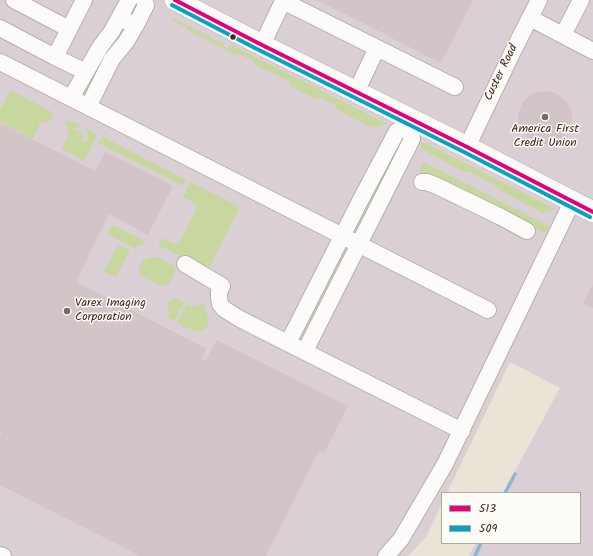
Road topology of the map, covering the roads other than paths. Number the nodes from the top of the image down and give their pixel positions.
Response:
1 (14, 0) edge
2 (84, 0) edge
3 (129, 0) edge
4 (144, 0) edge
5 (176, 0) edge
6 (539, 0) edge
7 (581, 0) edge
8 (282, 1) edge
9 (530, 18) junction
10 (115, 24) junction
11 (136, 25) junction
12 (0, 28) edge
13 (69, 29) junction
14 (563, 35) junction
15 (262, 45) junction
16 (378, 48) junction
17 (593, 50) edge
18 (55, 56) junction
19 (0, 62) edge
20 (86, 72) junction
21 (455, 87) dead end
22 (356, 92) junction
23 (71, 98) junction
24 (88, 107) junction
25 (406, 126) junction
26 (467, 147) junction
27 (422, 182) dead end
28 (572, 202) junction
29 (593, 212) edge
30 (527, 231) dead end
31 (343, 236) junction
32 (358, 244) junction
33 (185, 264) dead end
34 (488, 310) dead end
35 (288, 343) junction
36 (305, 351) junction
37 (462, 431) junction
38 (0, 554) edge
39 (3, 556) edge
40 (386, 556) edge

1 - 13 street
2 - 13 street
3 - 10 street
4 - 11 street
5 - 15 main road
6 - 9 street, Custer Road
7 - 14 street
8 - 15 street
8 - 16 street
9 - 14 street
9 - 26 street, Custer Road
10 - 11 street
10 - 20 street
11 - 24 street
12 - 18 street
13 - 18 street
14 - 17 street
15 - 22 main road
16 - 21 street
16 - 22 street
18 - 20 street
19 - 23 street
20 - 23 street
22 - 25 main road
23 - 24 street
24 - 31 street
25 - 26 main road
25 - 31 street
25 - 32 street
26 - 28 main road
27 - 30 street
28 - 29 main road
28 - 37 street
31 - 32 street
31 - 35 street
32 - 34 street
32 - 36 street
33 - 35 street
35 - 36 street
36 - 37 street
37 - 40 street
38 - 39 street

